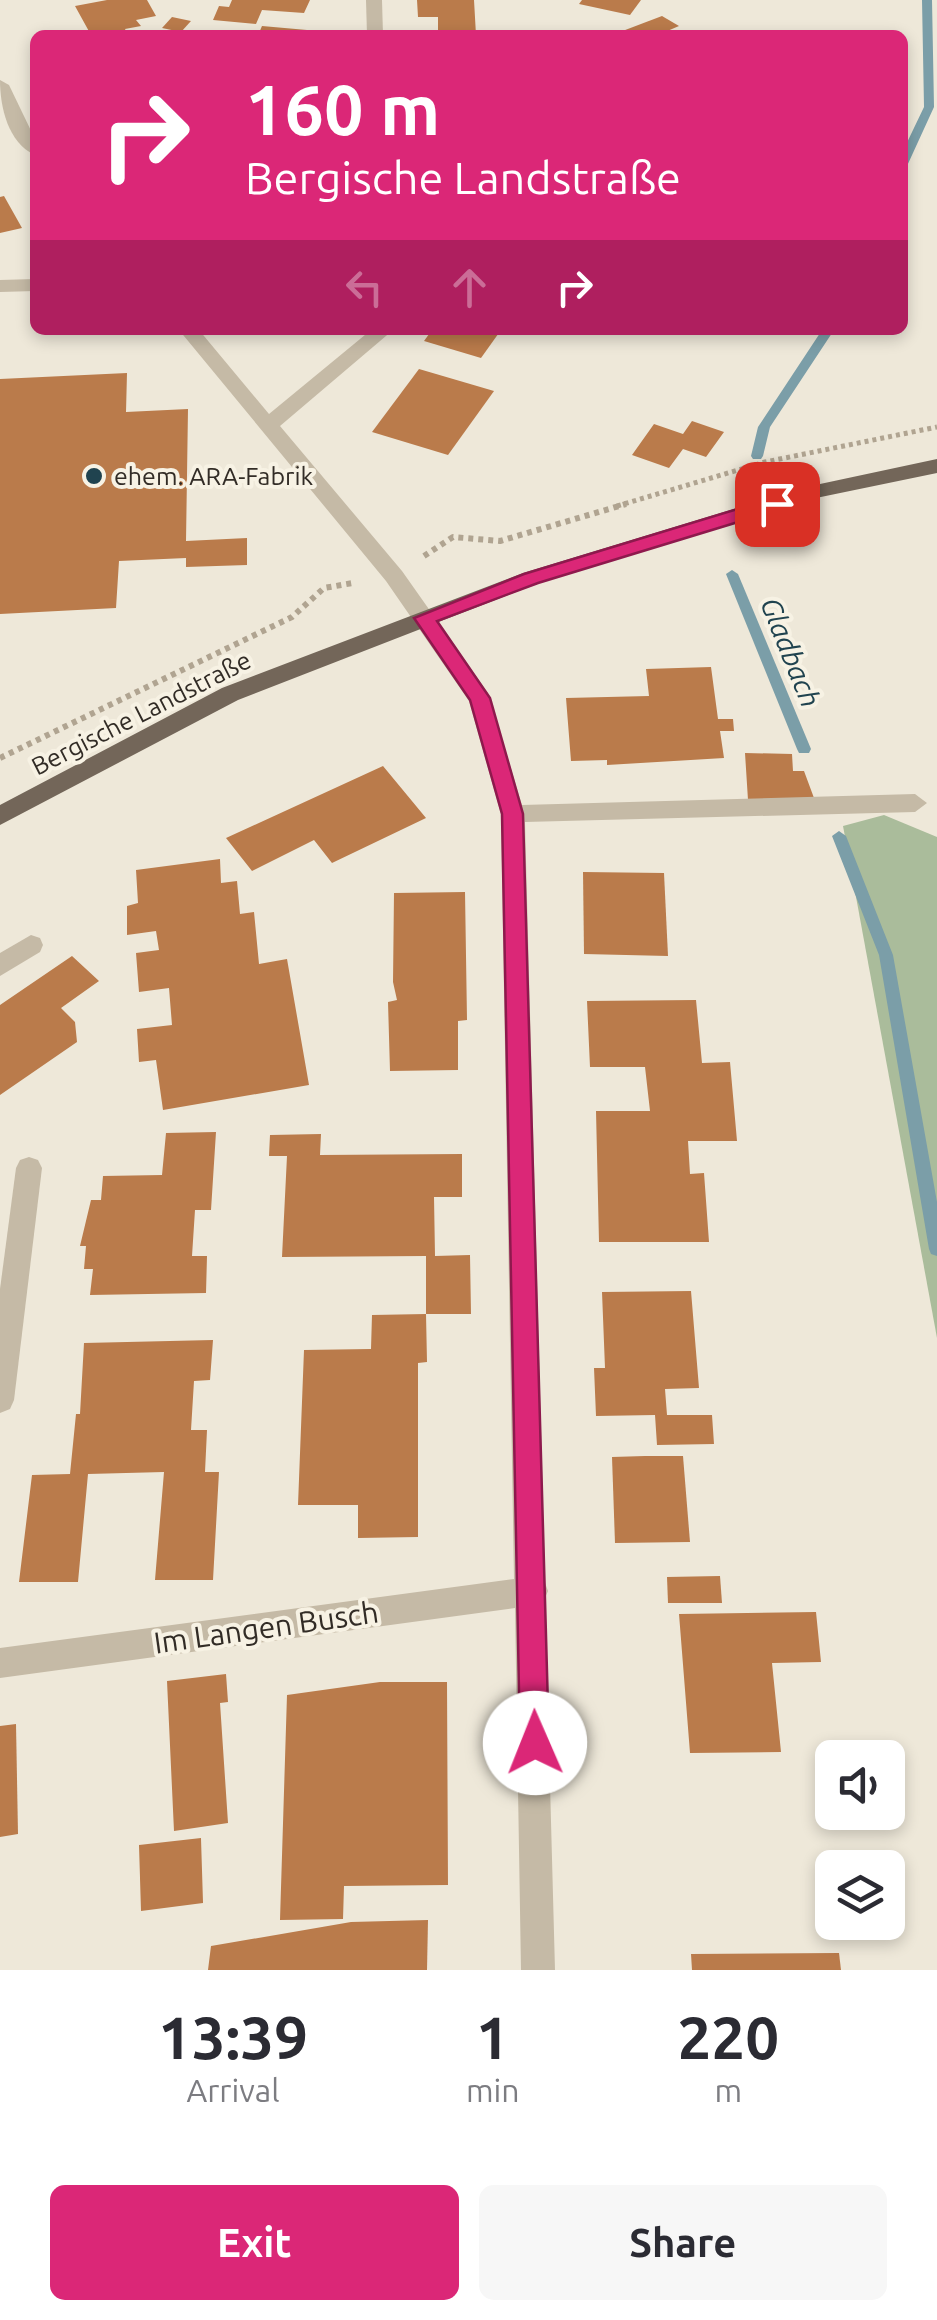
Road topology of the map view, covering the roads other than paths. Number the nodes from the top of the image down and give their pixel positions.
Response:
1 (374, 0) edge
2 (375, 30) edge
3 (0, 85) edge
4 (28, 131) edge
5 (30, 285) edge
6 (0, 286) edge
7 (193, 335) edge
8 (377, 335) edge
9 (267, 426) junction
10 (937, 466) edge
11 (424, 618) junction
12 (915, 803) dead end
13 (513, 814) junction
14 (0, 816) edge
15 (31, 945) dead end
16 (0, 966) edge
17 (29, 1168) dead end
18 (0, 1400) edge
19 (533, 1591) junction
20 (0, 1663) edge
21 (538, 1970) edge

1 - 2 street
3 - 4 street
5 - 6 street
7 - 9 street
8 - 9 street
9 - 11 street
10 - 11 main road, Bergische Landstraße
11 - 13 street
11 - 14 main road, Bergische Landstraße
12 - 13 street
13 - 19 street
15 - 16 street
17 - 18 street
19 - 20 street, Im Langen Busch
19 - 21 street

